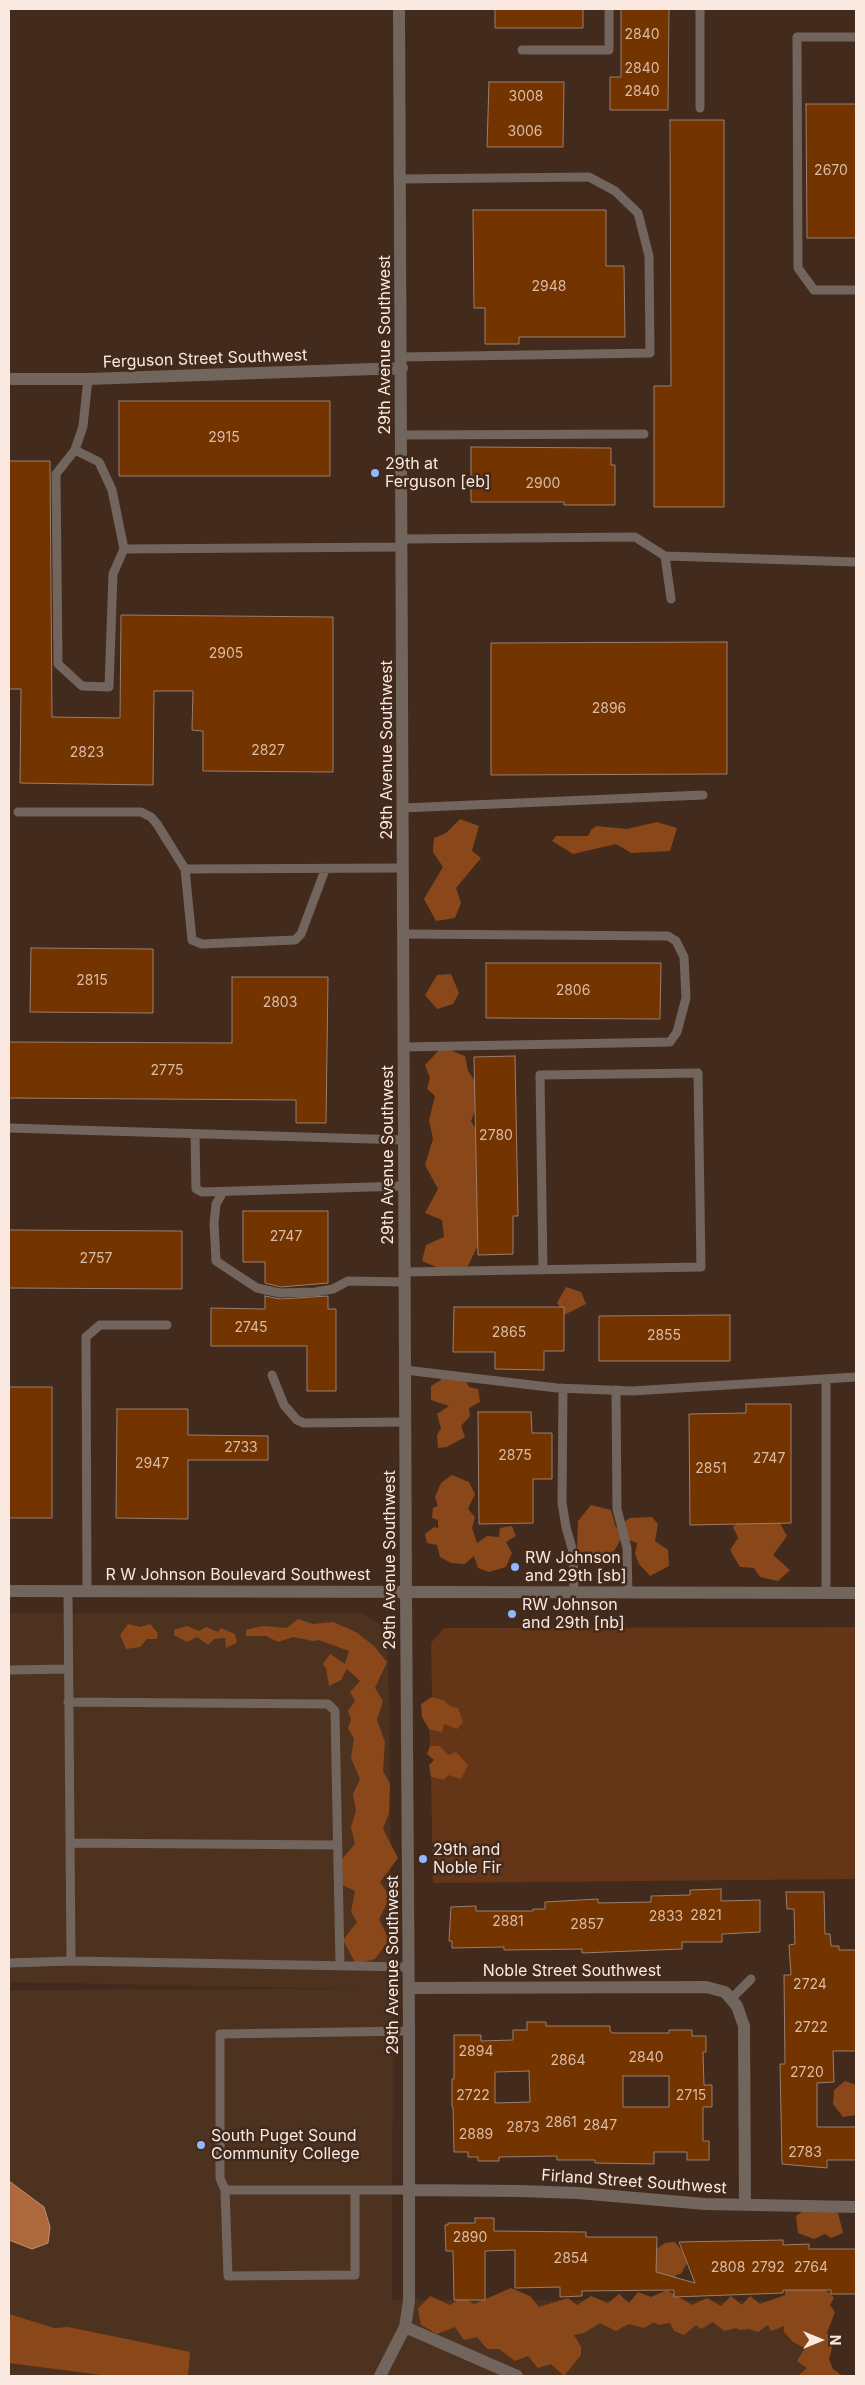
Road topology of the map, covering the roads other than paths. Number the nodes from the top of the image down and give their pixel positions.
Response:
1 (399, 9) edge
2 (609, 9) edge
3 (700, 9) edge
4 (856, 37) edge
5 (522, 50) dead end
6 (700, 108) dead end
7 (400, 179) junction
8 (856, 290) edge
9 (402, 362) junction
10 (9, 379) edge
11 (88, 379) junction
12 (644, 434) dead end
13 (402, 435) junction
14 (75, 450) junction
15 (402, 543) junction
16 (124, 549) junction
17 (665, 556) junction
18 (856, 562) edge
19 (671, 599) dead end
20 (703, 794) dead end
21 (403, 808) junction
22 (18, 812) dead end
23 (403, 868) junction
24 (185, 869) junction
25 (325, 870) junction
26 (403, 934) junction
27 (404, 1047) junction
28 (9, 1128) edge
29 (195, 1134) junction
30 (404, 1140) junction
31 (404, 1186) junction
32 (223, 1192) junction
33 (543, 1270) junction
34 (406, 1277) junction
35 (168, 1325) dead end
36 (405, 1370) junction
37 (272, 1375) dead end
38 (856, 1377) edge
39 (826, 1379) junction
40 (563, 1388) junction
41 (616, 1390) junction
42 (405, 1422) junction
43 (9, 1591) edge
44 (68, 1591) junction
45 (87, 1591) junction
46 (406, 1592) junction
47 (574, 1592) junction
48 (628, 1592) junction
49 (826, 1593) junction
50 (856, 1593) edge
51 (9, 1670) edge
52 (68, 1670) junction
53 (68, 1702) junction
54 (70, 1843) junction
55 (338, 1845) junction
56 (71, 1961) junction
57 (9, 1963) edge
58 (340, 1965) junction
59 (409, 1967) junction
60 (751, 1979) dead end
61 (409, 1988) junction
62 (732, 1998) junction
63 (409, 2031) junction
64 (225, 2190) junction
65 (355, 2190) junction
66 (410, 2190) junction
67 (745, 2204) junction
68 (856, 2207) edge
69 (404, 2327) junction
70 (380, 2376) edge
71 (517, 2376) edge

1 - 7 street, 29th Avenue Southwest
2 - 5 lane
3 - 6 lane
4 - 8 lane
7 - 9 street, 29th Avenue Southwest
7 - 9 lane
9 - 11 street, Ferguson Street Southwest
9 - 13 street, 29th Avenue Southwest
10 - 11 street, Ferguson Street Southwest
11 - 14 lane
12 - 13 lane
13 - 15 street, 29th Avenue Southwest
14 - 16 lane
14 - 16 lane
15 - 16 lane
15 - 17 lane
15 - 21 street, 29th Avenue Southwest
17 - 18 lane
17 - 19 lane
20 - 21 lane
21 - 23 street, 29th Avenue Southwest
22 - 24 lane
23 - 25 lane
23 - 26 street, 29th Avenue Southwest
24 - 25 lane
24 - 25 lane
26 - 27 street, 29th Avenue Southwest
26 - 27 lane
27 - 30 street, 29th Avenue Southwest
28 - 29 lane
29 - 30 lane
29 - 32 lane
30 - 31 street, 29th Avenue Southwest
31 - 32 lane
31 - 34 street, 29th Avenue Southwest
32 - 34 lane
33 - 33 lane
33 - 34 lane
34 - 36 street, 29th Avenue Southwest
35 - 45 lane
36 - 40 lane
36 - 42 street, 29th Avenue Southwest
37 - 42 lane
38 - 39 lane
39 - 41 lane
39 - 49 lane
40 - 41 lane
40 - 47 lane
41 - 48 lane
42 - 46 street, 29th Avenue Southwest
43 - 44 street, R W Johnson Boulevard Southwest
44 - 45 street, R W Johnson Boulevard Southwest
44 - 52 lane
45 - 46 street, R W Johnson Boulevard Southwest
46 - 47 street, R W Johnson Boulevard Southwest
46 - 59 street, 29th Avenue Southwest
47 - 48 street, R W Johnson Boulevard Southwest
48 - 49 street, R W Johnson Boulevard Southwest
49 - 50 street, R W Johnson Boulevard Southwest
51 - 52 lane
52 - 53 lane
53 - 54 lane
53 - 55 lane
54 - 55 lane
54 - 56 lane
55 - 58 lane
56 - 57 lane
56 - 58 lane
58 - 59 lane
59 - 61 street, 29th Avenue Southwest
60 - 62 lane
61 - 62 street, Noble Street Southwest
61 - 63 street, 29th Avenue Southwest
62 - 67 street
63 - 64 lane
63 - 66 street, 29th Avenue Southwest
64 - 65 lane
64 - 65 lane
65 - 66 lane
66 - 67 street, Firland Street Southwest
66 - 69 street, 29th Avenue Southwest
67 - 68 street, Firland Street Southwest
69 - 70 street, 29th Avenue Southwest
69 - 71 street

